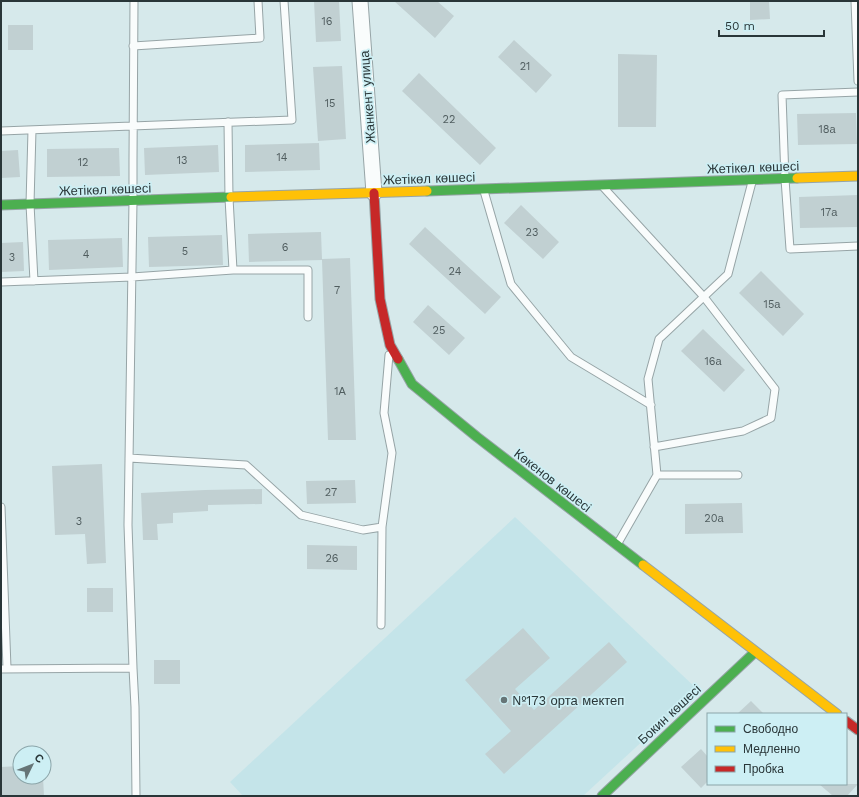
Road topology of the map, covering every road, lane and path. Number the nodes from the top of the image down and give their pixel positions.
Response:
1 (134, 1) edge
2 (258, 1) edge
3 (284, 1) edge
4 (360, 1) edge
5 (856, 5) edge
6 (134, 46) junction
7 (858, 81) edge
8 (858, 92) edge
9 (228, 122) junction
10 (133, 126) junction
11 (32, 130) junction
12 (1, 131) edge
13 (858, 176) edge
14 (785, 178) junction
15 (752, 180) junction
16 (602, 185) junction
17 (484, 189) junction
18 (374, 193) junction
19 (229, 198) junction
20 (134, 201) junction
21 (30, 204) junction
22 (1, 205) edge
23 (858, 246) edge
24 (233, 270) junction
25 (132, 277) junction
26 (34, 281) junction
27 (1, 282) edge
28 (704, 297) junction
29 (308, 317) dead end
30 (390, 345) junction
31 (651, 405) junction
32 (654, 447) junction
33 (129, 458) junction
34 (657, 475) junction
35 (738, 475) dead end
36 (1, 507) edge
37 (382, 527) junction
38 (617, 546) junction
39 (381, 625) dead end
40 (3, 628) edge
41 (755, 652) junction
42 (133, 668) junction
43 (4, 669) edge
44 (836, 713) edge
45 (847, 722) edge
46 (858, 730) edge
47 (136, 796) edge
48 (602, 796) edge

1 - 6 lane
2 - 6 lane
3 - 9 lane
4 - 18 street, Жанкент улица
5 - 7 lane
6 - 10 lane
8 - 14 lane
9 - 10 lane
9 - 19 lane
10 - 11 lane
10 - 20 lane
11 - 12 lane
11 - 21 lane
13 - 14 street, Жетікөл көшесі
14 - 15 street, Жетікөл көшесі
14 - 23 lane
15 - 16 street, Жетікөл көшесі
15 - 28 lane
16 - 17 street, Жетікөл көшесі
16 - 28 lane
17 - 18 street, Жетікөл көшесі
17 - 31 lane
18 - 19 street, Жетікөл көшесі
18 - 30 street, Көкенов көшесі
19 - 20 street, Жетікөл көшесі
19 - 24 lane
20 - 21 street, Жетікөл көшесі
20 - 25 lane
21 - 22 street, Жетікөл көшесі
21 - 26 lane
24 - 25 lane
24 - 29 lane
25 - 26 lane
25 - 33 lane
26 - 27 lane
28 - 31 lane
28 - 32 lane
30 - 37 lane
30 - 38 street, Көкенов көшесі
31 - 32 lane
32 - 34 lane
33 - 37 lane
33 - 42 lane
34 - 35 lane
34 - 38 lane
36 - 40 lane
37 - 39 lane
38 - 41 street, Көкенов көшесі
40 - 43 lane
41 - 44 street, Көкенов көшесі
41 - 48 street, Бокин көшесі
42 - 43 lane
42 - 47 lane
45 - 46 street

